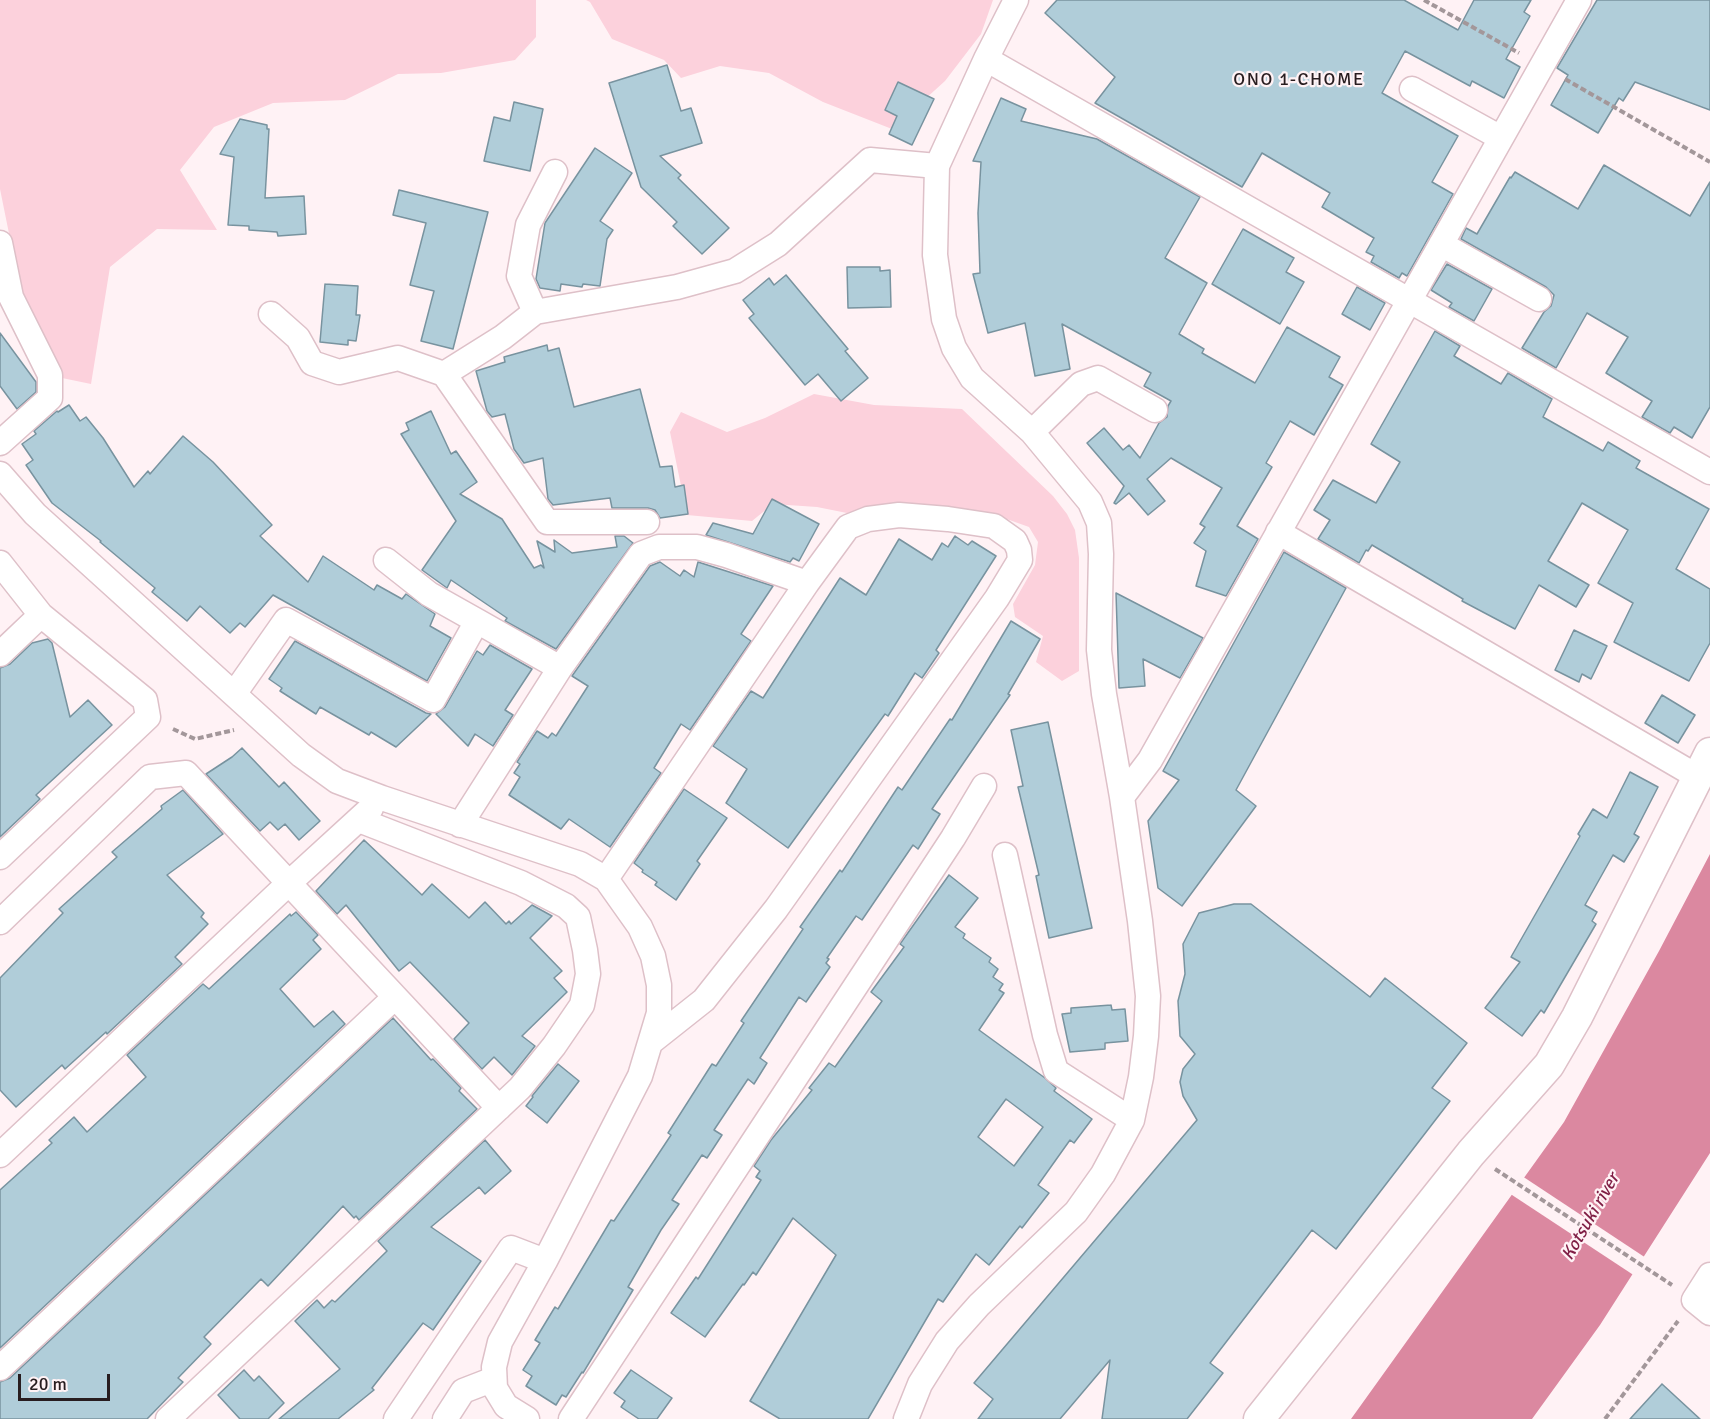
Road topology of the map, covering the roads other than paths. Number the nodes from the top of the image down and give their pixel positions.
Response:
1 (1016, 0) edge
2 (1579, 0) edge
3 (986, 59) junction
4 (1412, 89) dead end
5 (1501, 138) junction
6 (937, 166) junction
7 (555, 172) dead end
8 (0, 243) edge
9 (1441, 244) junction
10 (1539, 299) dead end
11 (1408, 301) junction
12 (535, 312) junction
13 (271, 314) dead end
14 (444, 374) junction
15 (1155, 410) dead end
16 (1032, 432) junction
17 (0, 443) edge
18 (1710, 472) edge
19 (0, 474) edge
20 (647, 522) dead end
21 (1278, 532) junction
22 (386, 560) dead end
23 (0, 563) edge
24 (807, 583) junction
25 (41, 615) junction
26 (477, 621) junction
27 (0, 654) edge
28 (560, 668) junction
29 (234, 694) junction
30 (1704, 765) edge
31 (984, 786) dead end
32 (1122, 797) junction
33 (382, 798) junction
34 (358, 820) junction
35 (460, 825) junction
36 (1005, 855) dead end
37 (0, 857) edge
38 (606, 879) junction
39 (289, 883) junction
40 (0, 922) edge
41 (395, 997) junction
42 (651, 1042) junction
43 (499, 1108) junction
44 (1132, 1120) junction
45 (0, 1155) edge
46 (545, 1261) junction
47 (1710, 1275) edge
48 (1702, 1306) edge
49 (0, 1368) edge
50 (494, 1379) junction
51 (168, 1419) edge
52 (396, 1419) edge
53 (445, 1419) edge
54 (526, 1419) edge
55 (571, 1419) edge
56 (906, 1419) edge
57 (1259, 1419) edge

1 - 3 street
2 - 5 street
3 - 6 street
3 - 11 street
4 - 5 street
5 - 9 street
6 - 12 street
6 - 16 street
7 - 12 street
8 - 17 street
9 - 10 street
9 - 11 street
11 - 18 street
11 - 21 street
12 - 14 street
13 - 14 street
14 - 20 street
15 - 16 street
16 - 32 street
19 - 29 street
21 - 30 street
21 - 32 street
22 - 26 street
23 - 25 street
24 - 28 street
24 - 38 street
24 - 42 street
25 - 27 street
25 - 37 street
26 - 28 street
26 - 29 street
28 - 35 street
29 - 33 street
30 - 57 street
31 - 55 street
32 - 44 street
33 - 34 street
33 - 35 street
34 - 39 street
34 - 43 street
35 - 38 street
36 - 44 street
38 - 42 street
39 - 40 street
39 - 41 street
39 - 45 street
41 - 43 street
41 - 49 street
42 - 46 street
43 - 51 street
44 - 56 street
46 - 50 street
46 - 52 street
47 - 48 street
50 - 53 street
50 - 54 street

